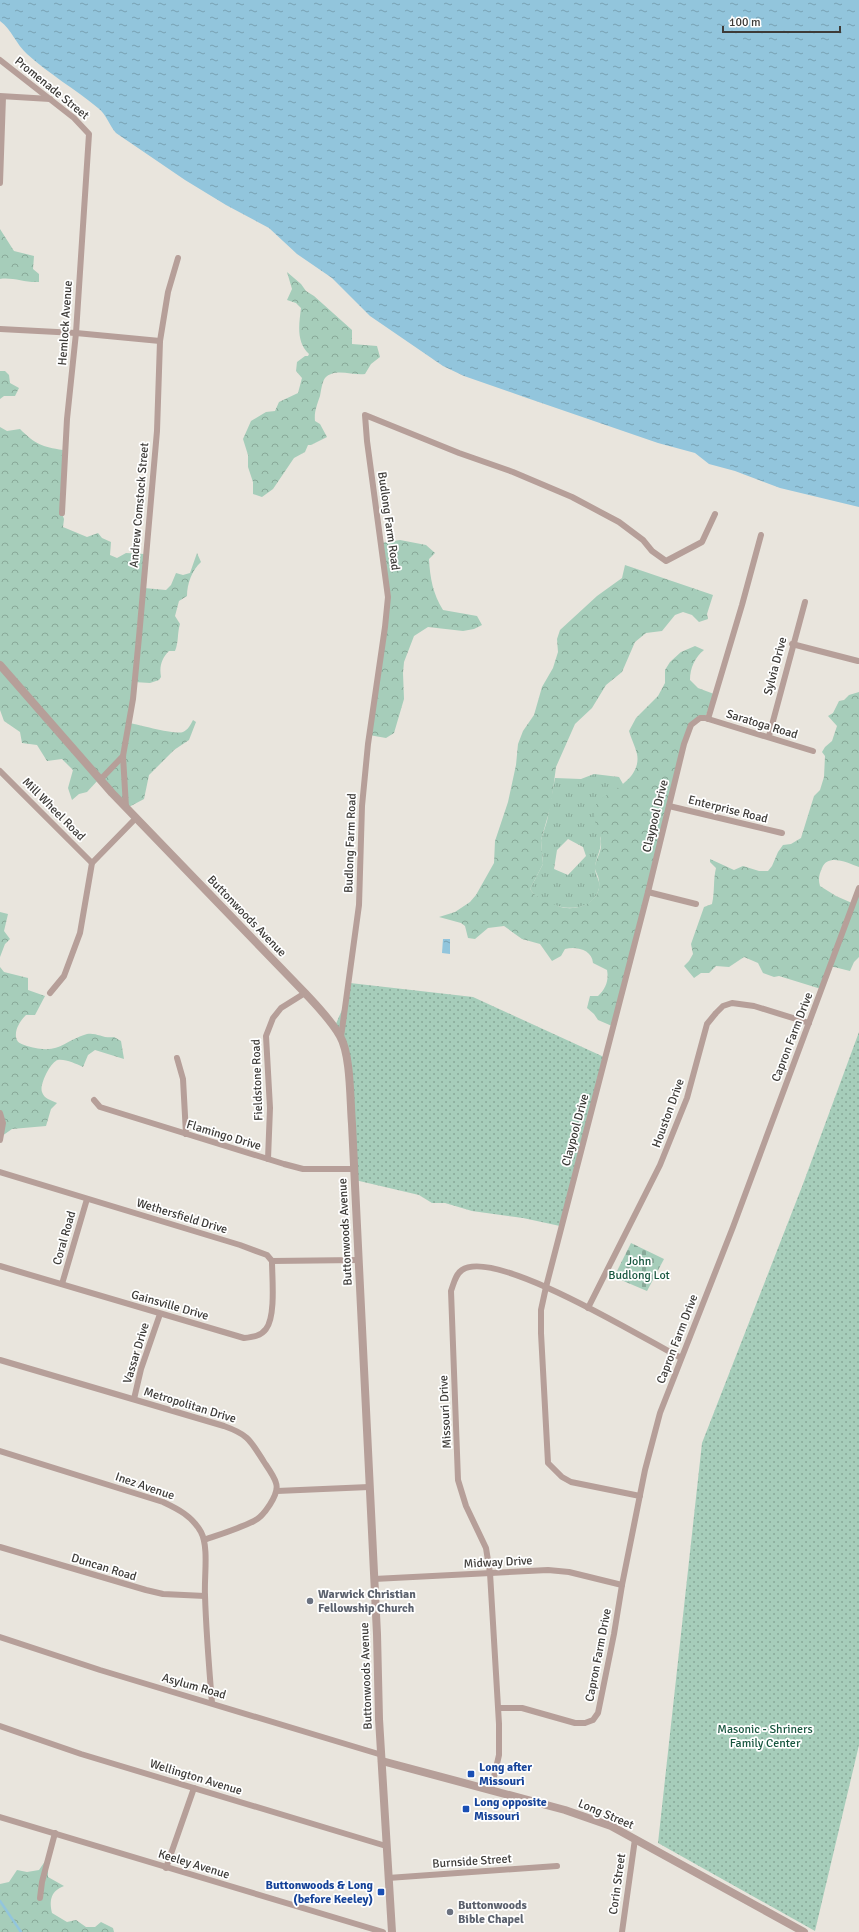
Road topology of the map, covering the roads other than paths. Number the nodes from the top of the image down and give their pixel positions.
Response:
1 (0, 60) edge
2 (1, 96) edge
3 (50, 99) junction
4 (89, 134) joint
5 (0, 183) edge
6 (178, 258) dead end
7 (0, 329) edge
8 (76, 333) junction
9 (160, 341) junction
10 (62, 514) dead end
11 (715, 514) dead end
12 (761, 535) dead end
13 (805, 602) dead end
14 (792, 644) junction
15 (858, 661) dead end
16 (0, 665) edge
17 (706, 719) junction
18 (769, 736) junction
19 (813, 751) dead end
20 (123, 756) junction
21 (0, 771) edge
22 (101, 779) junction
23 (669, 806) junction
24 (126, 807) junction
25 (136, 818) junction
26 (782, 833) dead end
27 (92, 863) junction
28 (859, 888) edge
29 (648, 892) junction
30 (696, 904) dead end
31 (50, 993) dead end
32 (305, 993) junction
33 (809, 1023) junction
34 (341, 1037) junction
35 (177, 1058) dead end
36 (94, 1100) dead end
37 (0, 1113) edge
38 (186, 1134) junction
39 (0, 1140) edge
40 (268, 1160) junction
41 (354, 1168) junction
42 (0, 1172) edge
43 (87, 1198) junction
44 (358, 1260) junction
45 (272, 1261) junction
46 (0, 1266) edge
47 (62, 1284) junction
48 (546, 1287) junction
49 (588, 1308) junction
50 (160, 1314) junction
51 (681, 1358) junction
52 (0, 1360) edge
53 (134, 1399) junction
54 (0, 1451) edge
55 (368, 1487) junction
56 (277, 1491) junction
57 (640, 1496) junction
58 (204, 1540) junction
59 (0, 1546) edge
60 (490, 1573) junction
61 (374, 1579) junction
62 (622, 1585) junction
63 (205, 1596) junction
64 (0, 1637) edge
65 (212, 1703) junction
66 (499, 1708) junction
67 (0, 1726) edge
68 (382, 1758) junction
69 (194, 1788) junction
70 (491, 1790) junction
71 (0, 1817) edge
72 (55, 1833) junction
73 (635, 1839) junction
74 (386, 1846) junction
75 (557, 1866) dead end
76 (166, 1868) junction
77 (388, 1878) junction
78 (40, 1898) dead end
79 (383, 1932) edge
80 (392, 1932) edge
81 (622, 1932) edge
82 (804, 1932) edge

1 - 3 street, Promenade Street
2 - 3 street
2 - 5 street
3 - 4 street, Promenade Street
4 - 8 street, Hemlock Avenue
6 - 9 street, Andrew Comstock Street
7 - 8 street
8 - 9 street
8 - 10 street, Hemlock Avenue
9 - 20 street, Andrew Comstock Street
11 - 34 street, Budlong Farm Road
12 - 17 street
13 - 14 street, Sylvia Drive
14 - 15 street
14 - 18 street, Sylvia Drive
16 - 22 street, Buttonwoods Avenue
17 - 18 street, Saratoga Road
17 - 23 street, Claypool Drive
18 - 19 street, Saratoga Road
20 - 22 street
20 - 24 street, Andrew Comstock Street
21 - 27 street, Mill Wheel Road
22 - 24 street, Buttonwoods Avenue
23 - 26 street, Enterprise Road
23 - 29 street, Claypool Drive
24 - 25 street, Buttonwoods Avenue
25 - 27 street
25 - 32 street, Buttonwoods Avenue
27 - 31 street
28 - 33 street, Capron Farm Drive
29 - 30 street
29 - 48 street, Claypool Drive
32 - 34 street, Buttonwoods Avenue
32 - 40 street, Fieldstone Road
33 - 49 street, Houston Drive
33 - 51 street, Capron Farm Drive
34 - 41 street, Buttonwoods Avenue
35 - 38 street
36 - 38 street, Flamingo Drive
37 - 39 street
38 - 40 street, Flamingo Drive
40 - 41 street, Flamingo Drive
41 - 44 street, Buttonwoods Avenue
42 - 43 street, Wethersfield Drive
43 - 45 street, Wethersfield Drive
43 - 47 street, Coral Road
44 - 45 street
44 - 55 street, Buttonwoods Avenue
45 - 50 street, Gainsville Drive
46 - 47 street, Gainsville Drive
47 - 50 street, Gainsville Drive
48 - 49 street, Missouri Drive
48 - 57 street, Claypool Drive
48 - 60 street, Missouri Drive
49 - 51 street, Missouri Drive
50 - 53 street, Vassar Drive
51 - 57 street, Capron Farm Drive
52 - 53 street, Metropolitan Drive
53 - 56 street, Metropolitan Drive
54 - 58 street, Inez Avenue
55 - 56 street
55 - 61 street, Buttonwoods Avenue
56 - 58 street
57 - 62 street, Capron Farm Drive
58 - 63 street, Inez Avenue
59 - 63 street, Duncan Road
60 - 61 street, Midway Drive
60 - 62 street, Midway Drive
60 - 66 street, Missouri Drive
61 - 68 street, Buttonwoods Avenue
62 - 66 street, Capron Farm Drive
63 - 65 street, Inez Avenue
64 - 65 street, Asylum Road
65 - 68 street, Asylum Road
66 - 70 street, Missouri Drive
67 - 69 street, Wellington Avenue
68 - 70 street, Long Street
68 - 74 street, Buttonwoods Avenue
69 - 74 street, Wellington Avenue
69 - 76 street
70 - 73 street, Long Street
71 - 72 street, Keeley Avenue
72 - 76 street, Keeley Avenue
72 - 78 street
73 - 81 street, Corin Street
73 - 82 street, Long Street
74 - 77 street, Buttonwoods Avenue
75 - 77 street, Burnside Street
76 - 79 street, Keeley Avenue
77 - 80 street, Buttonwoods Avenue

